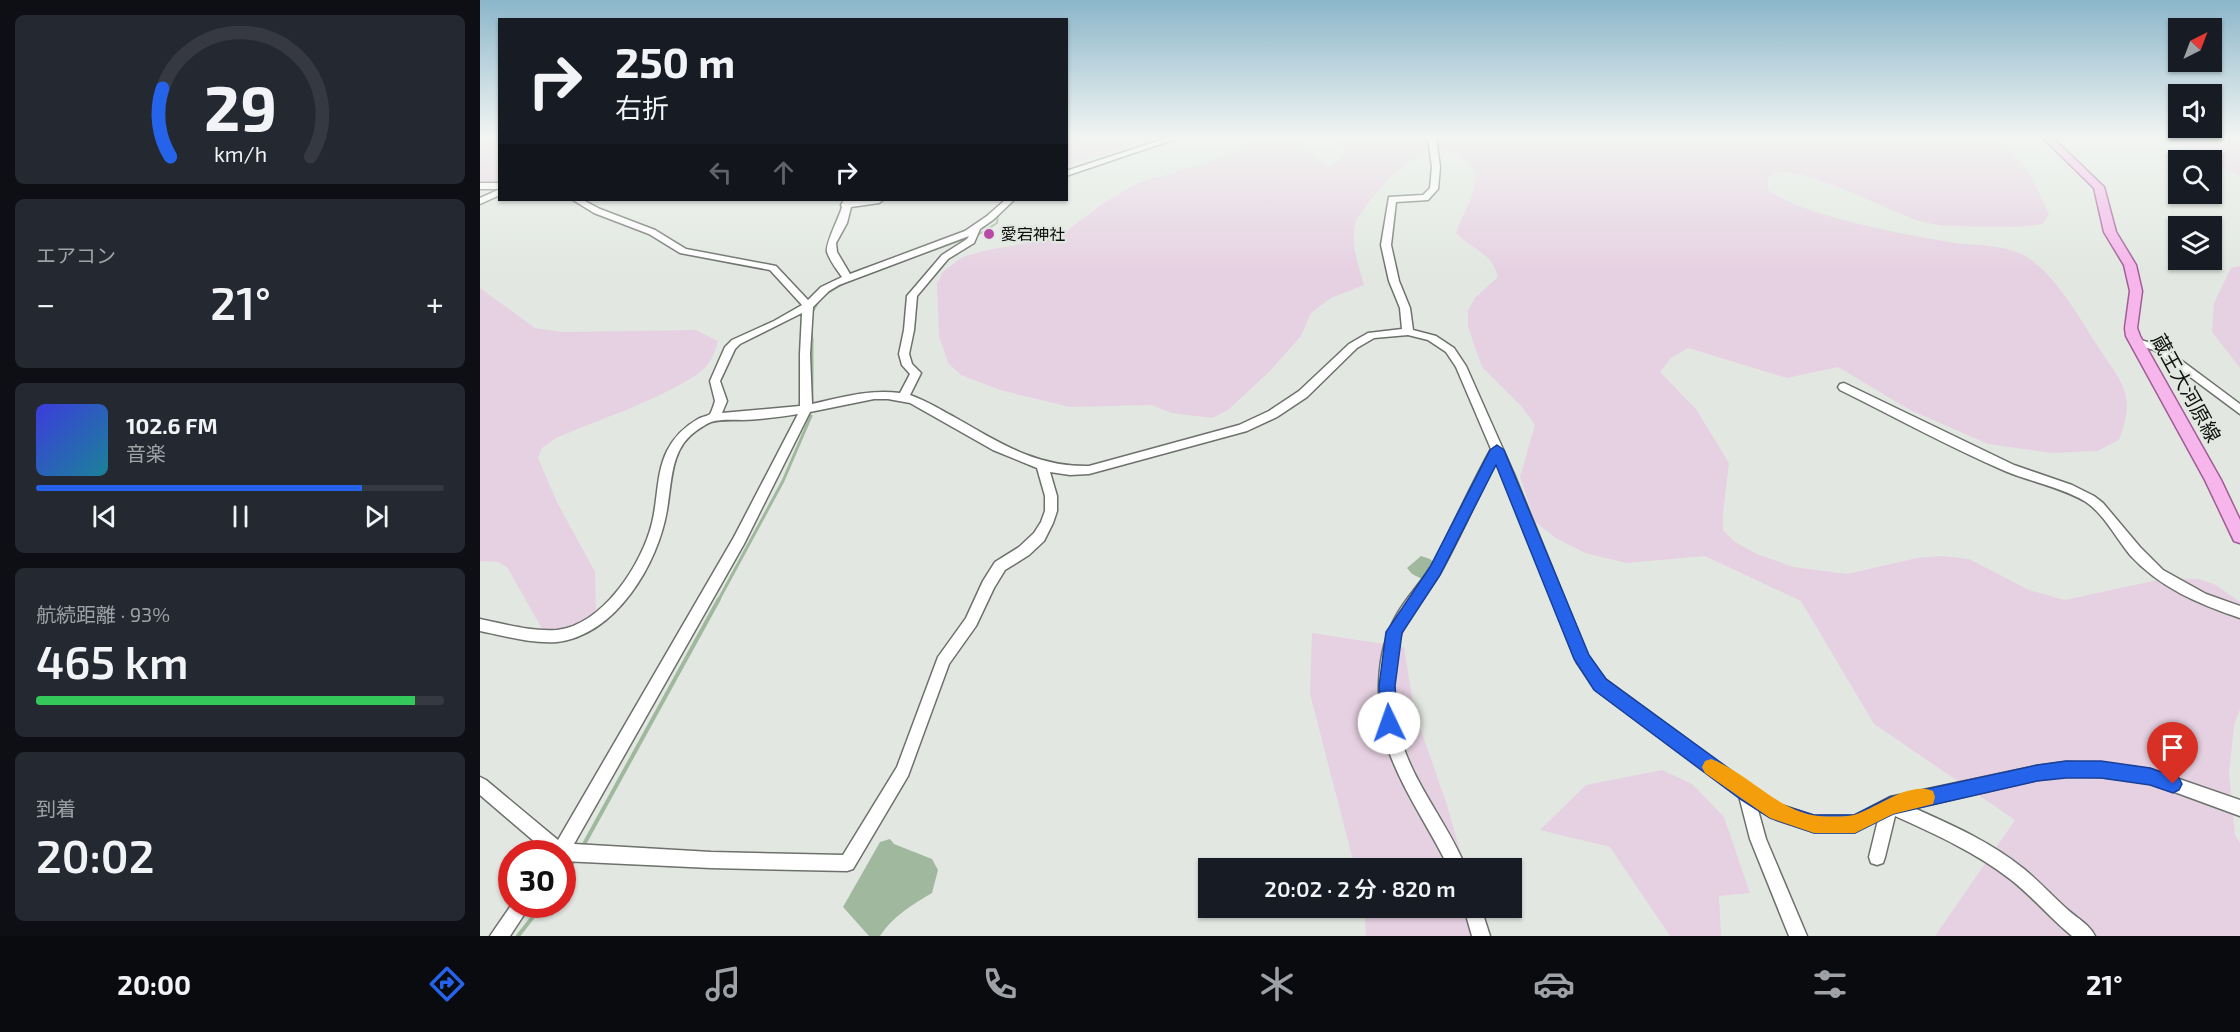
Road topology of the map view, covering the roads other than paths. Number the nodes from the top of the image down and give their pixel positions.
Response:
1 (1435, 182) edge
2 (2093, 182) edge
3 (480, 186) edge
4 (498, 186) edge
5 (498, 193) edge
6 (480, 201) edge
7 (579, 201) edge
8 (863, 201) edge
9 (1009, 201) edge
10 (847, 202) edge
11 (974, 233) junction
12 (847, 278) junction
13 (808, 306) junction
14 (1408, 332) junction
15 (2137, 342) junction
16 (1844, 387) dead end
17 (904, 397) junction
18 (806, 409) junction
19 (2240, 410) edge
20 (714, 417) junction
21 (1497, 450) junction
22 (1043, 467) junction
23 (2240, 537) edge
24 (2240, 612) edge
25 (480, 625) edge
26 (480, 785) edge
27 (1746, 793) junction
28 (1890, 805) junction
29 (2240, 808) edge
30 (552, 840) edge
31 (576, 840) edge
32 (576, 853) edge
33 (1877, 857) dead end
34 (1453, 858) edge
35 (512, 918) edge
36 (1476, 918) edge
37 (499, 936) edge
38 (1481, 936) edge
39 (1798, 936) edge
40 (2086, 936) edge

1 - 14 street
2 - 15 main road, 蔵王大河原線
3 - 4 street
5 - 6 street
7 - 13 street
8 - 10 street
9 - 11 street
10 - 12 street
11 - 12 street
11 - 17 street
12 - 13 street
13 - 18 street
13 - 20 street
14 - 21 street
14 - 22 street
15 - 19 street
15 - 23 main road, 蔵王大河原線
16 - 24 street
17 - 18 street
17 - 22 street
18 - 20 street
18 - 31 street
20 - 25 street
21 - 27 street
21 - 34 street
22 - 32 street
26 - 30 street
27 - 28 street
27 - 39 street
28 - 29 street
28 - 33 street
28 - 40 street
35 - 37 street
36 - 38 street

